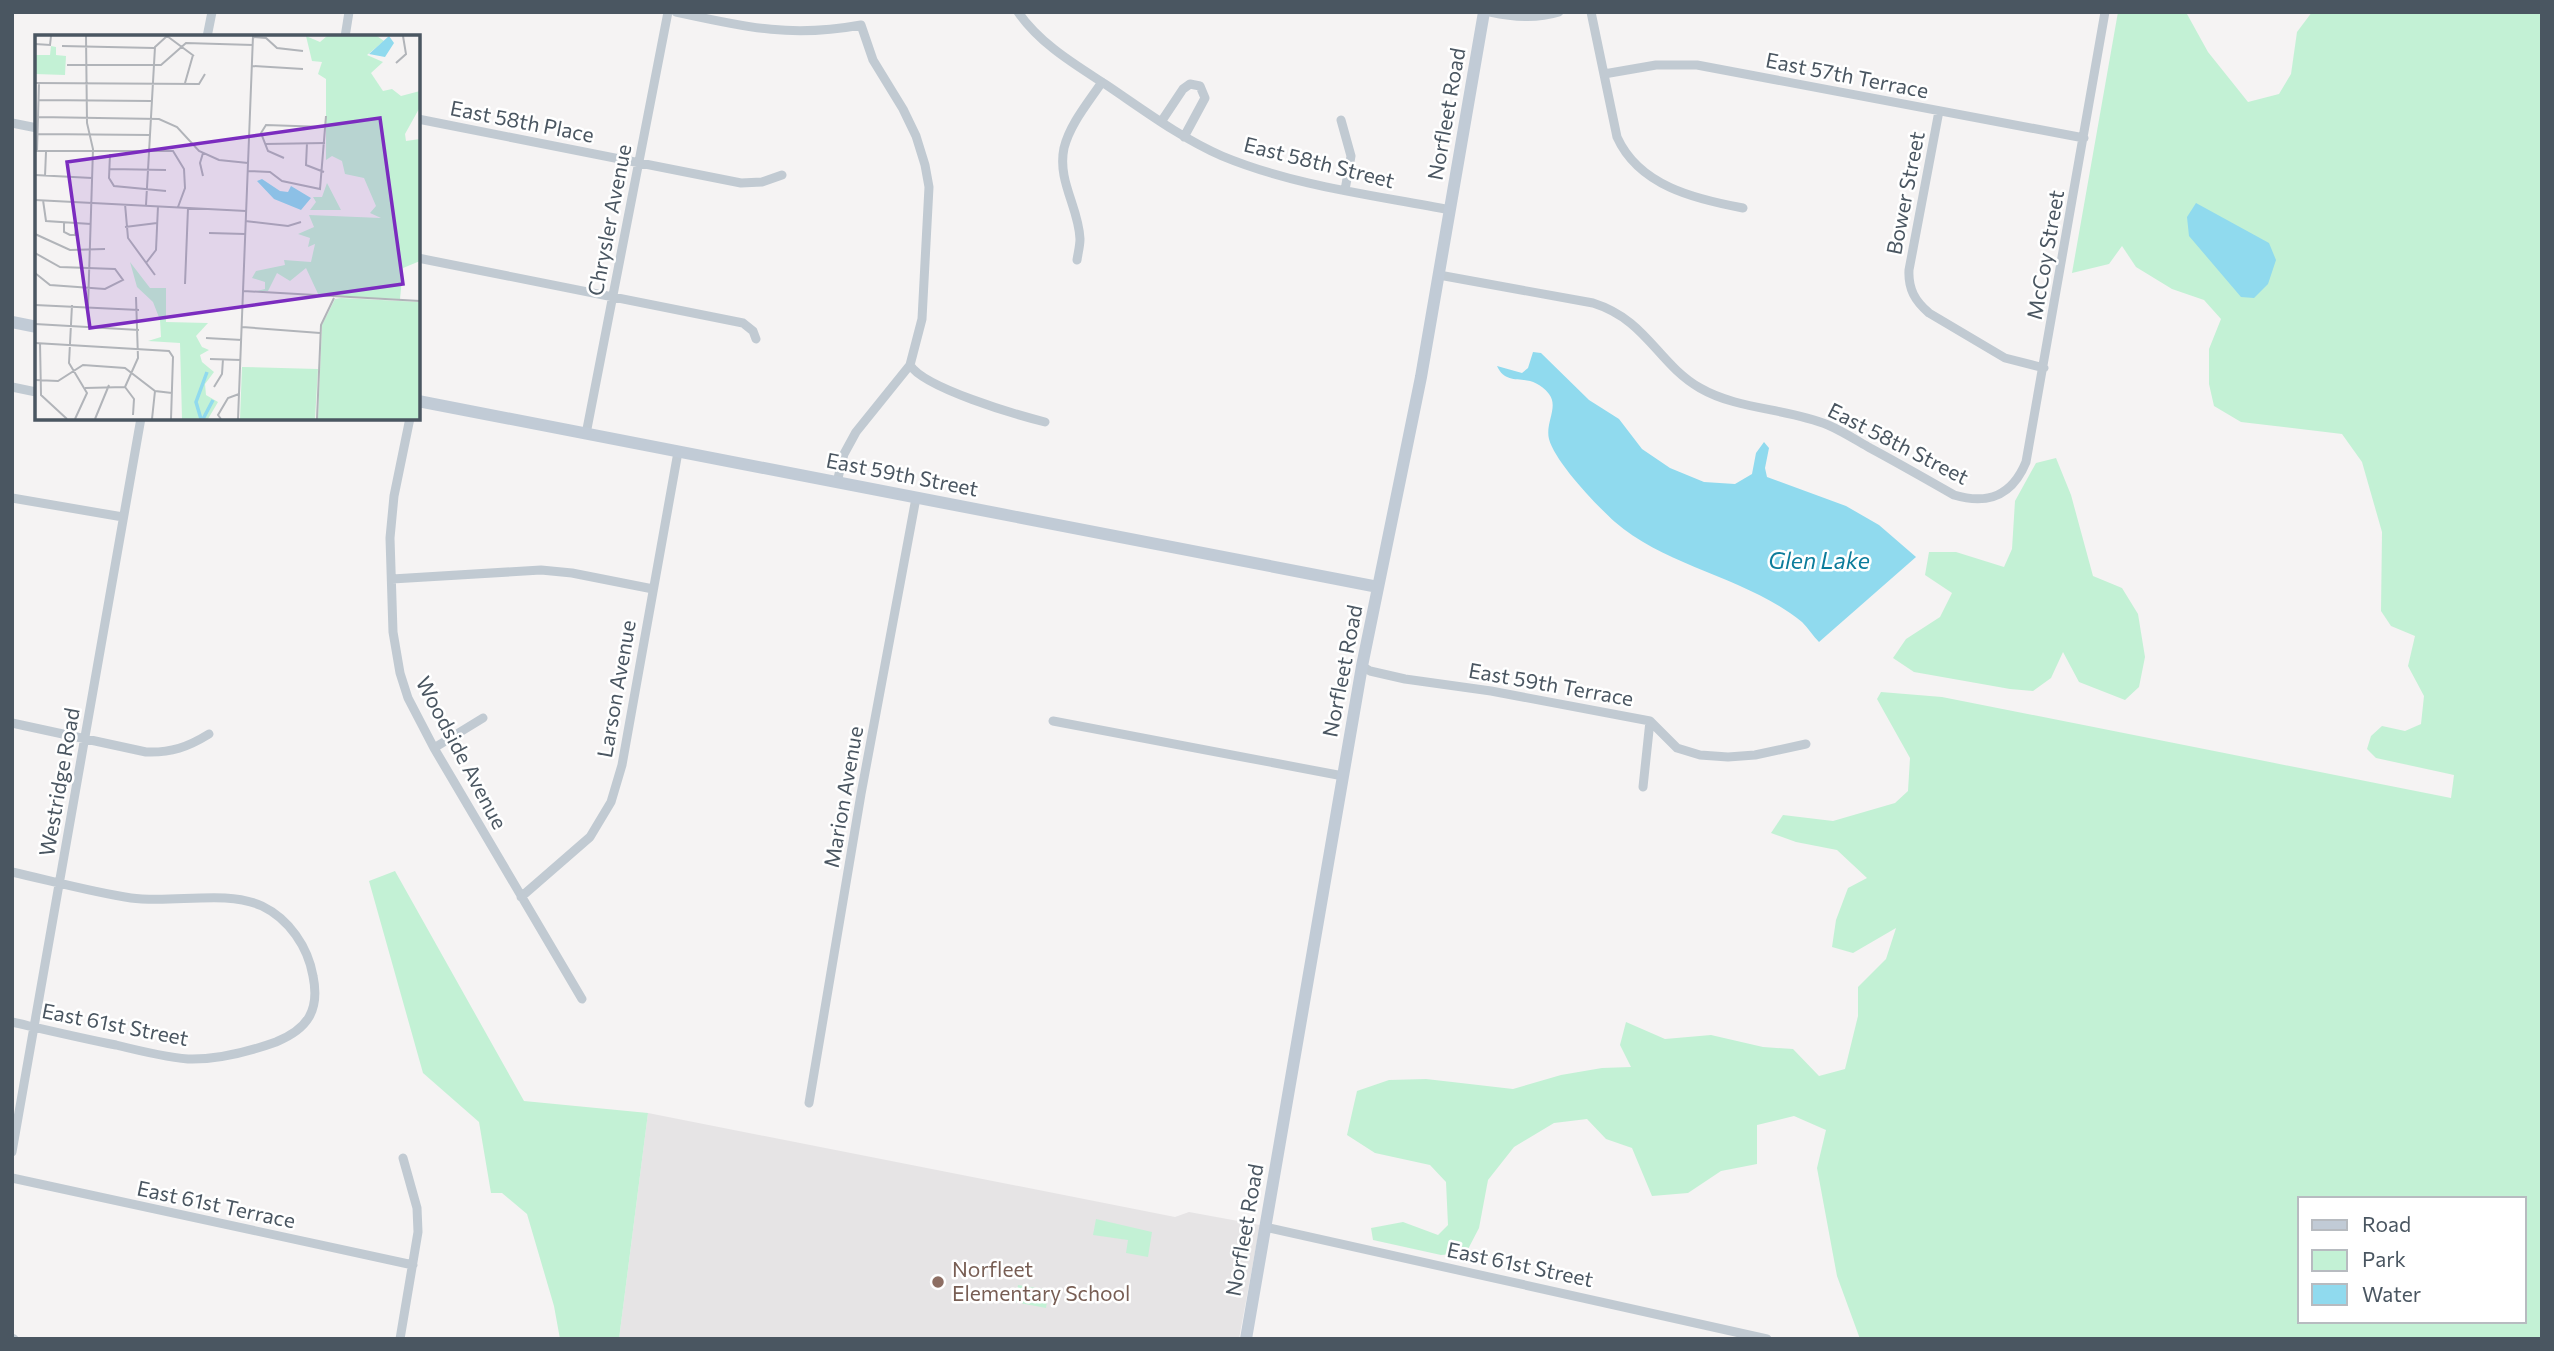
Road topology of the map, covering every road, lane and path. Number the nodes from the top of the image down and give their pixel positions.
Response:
1 (212, 12) edge
2 (349, 12) edge
3 (668, 12) edge
4 (676, 12) edge
5 (1018, 12) edge
6 (1484, 12) edge
7 (1490, 12) edge
8 (1559, 12) edge
9 (1591, 12) edge
10 (2105, 12) edge
11 (207, 35) edge
12 (345, 35) edge
13 (1604, 74) junction
14 (1102, 82) junction
15 (1939, 111) junction
16 (420, 119) edge
17 (1341, 121) dead end
18 (1161, 122) junction
19 (12, 123) edge
20 (35, 128) edge
21 (1184, 137) junction
22 (2084, 138) junction
23 (639, 163) junction
24 (782, 175) dead end
25 (1345, 190) junction
26 (1743, 208) dead end
27 (1450, 210) junction
28 (420, 258) edge
29 (1077, 260) dead end
30 (1439, 275) junction
31 (613, 297) junction
32 (12, 322) edge
33 (35, 327) edge
34 (757, 339) dead end
35 (910, 365) junction
36 (2045, 368) junction
37 (12, 387) edge
38 (35, 392) edge
39 (420, 401) edge
40 (141, 420) edge
41 (410, 420) edge
42 (1045, 422) dead end
43 (586, 434) junction
44 (678, 452) junction
45 (837, 482) junction
46 (2000, 494) joint
47 (12, 498) edge
48 (916, 498) junction
49 (123, 517) junction
50 (392, 579) junction
51 (1378, 587) junction
52 (653, 589) junction
53 (1362, 666) junction
54 (483, 718) dead end
55 (1053, 721) dead end
56 (1650, 721) junction
57 (12, 723) edge
58 (209, 734) dead end
59 (86, 740) junction
60 (1806, 744) dead end
61 (434, 748) junction
62 (1343, 776) junction
63 (1643, 787) dead end
64 (12, 872) edge
65 (60, 883) junction
66 (520, 897) junction
67 (582, 999) dead end
68 (12, 1022) edge
69 (34, 1027) junction
70 (810, 1103) dead end
71 (12, 1152) edge
72 (403, 1158) dead end
73 (12, 1178) edge
74 (1265, 1227) junction
75 (413, 1265) junction
76 (400, 1339) edge
77 (1246, 1339) edge
78 (1767, 1339) edge

1 - 11 street
2 - 12 street
3 - 23 street, Chrysler Avenue
4 - 35 street
5 - 14 street, East 58th Street
6 - 27 street, Norfleet Road
7 - 8 street
9 - 13 street
10 - 22 street, McCoy Street
13 - 15 street, East 57th Terrace
13 - 26 street
14 - 18 street, East 58th Street
14 - 29 street
15 - 22 street, East 57th Terrace
15 - 36 street, Bower Street
16 - 23 street, East 58th Place
17 - 25 street
18 - 21 street, East 58th Street
18 - 21 street
19 - 20 street
21 - 25 street, East 58th Street
22 - 36 street, McCoy Street
23 - 24 street, East 58th Place
23 - 31 street, Chrysler Avenue
25 - 27 street, East 58th Street
27 - 30 street, Norfleet Road
28 - 31 street
30 - 46 street, East 58th Street
30 - 51 street, Norfleet Road
31 - 34 street
31 - 43 street, Chrysler Avenue
32 - 33 street
35 - 42 street
35 - 45 street
36 - 46 street, McCoy Street
37 - 38 street
39 - 43 street, East 59th Street
40 - 49 street, Westridge Road
41 - 50 street, Woodside Avenue
43 - 44 street, East 59th Street
44 - 45 street, East 59th Street
44 - 52 street, Larson Avenue
45 - 48 street, East 59th Street
47 - 49 street
48 - 51 street, East 59th Street
48 - 70 street, Marion Avenue
49 - 59 street, Westridge Road
50 - 52 street
50 - 61 street, Woodside Avenue
51 - 53 street, Norfleet Road
52 - 66 street, Larson Avenue
53 - 56 street, East 59th Terrace
53 - 62 street, Norfleet Road
54 - 61 street
55 - 62 street
56 - 60 street, East 59th Terrace
56 - 63 street
57 - 59 street
58 - 59 street
59 - 65 street, Westridge Road
61 - 66 street, Woodside Avenue
62 - 74 street, Norfleet Road
64 - 65 street
65 - 69 street, Westridge Road
65 - 69 street, East 61st Street
66 - 67 street, Woodside Avenue
68 - 69 street, East 61st Street
69 - 71 street, Westridge Road
72 - 75 street
73 - 75 street, East 61st Terrace
74 - 77 street, Norfleet Road
74 - 78 street, East 61st Street
75 - 76 street

